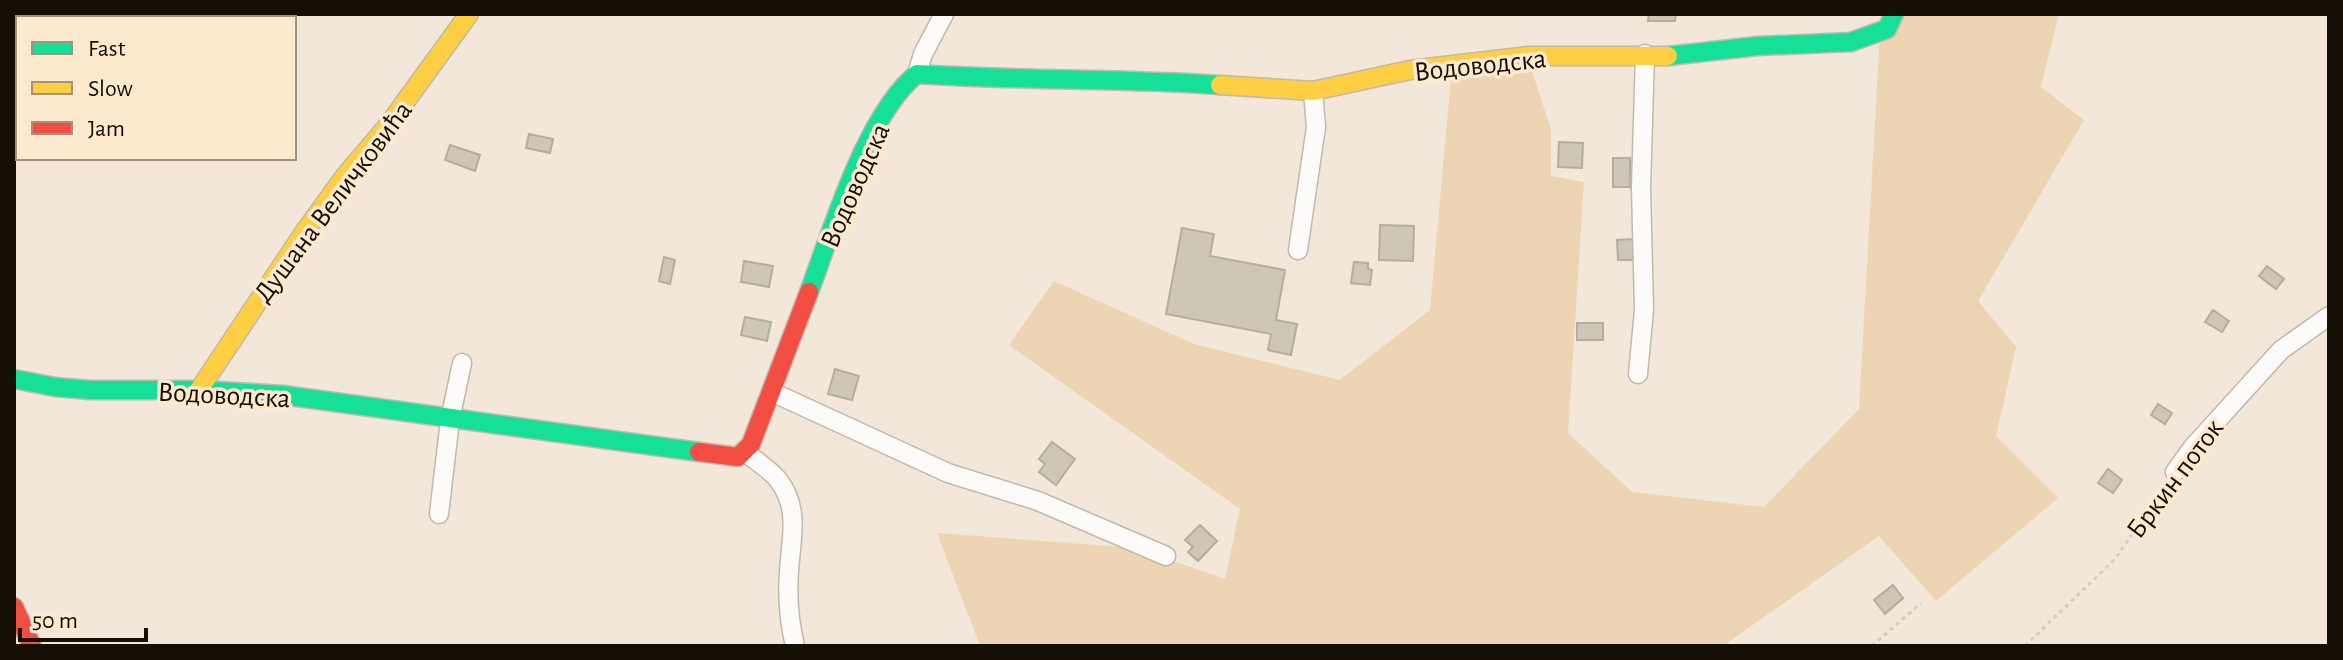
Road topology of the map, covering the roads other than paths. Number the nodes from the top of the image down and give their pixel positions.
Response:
1 (469, 14) edge
2 (944, 14) edge
3 (1894, 14) edge
4 (1645, 54) junction
5 (917, 74) junction
6 (1313, 91) junction
7 (1298, 250) dead end
8 (2329, 316) edge
9 (462, 363) dead end
10 (1638, 374) dead end
11 (14, 379) edge
12 (199, 390) junction
13 (772, 392) junction
14 (450, 420) junction
15 (745, 452) junction
16 (2175, 472) road end
17 (439, 514) dead end
18 (1166, 556) dead end
19 (14, 607) edge
20 (32, 646) edge
21 (795, 646) edge

1 - 12 street, Душана Величковића
2 - 5 street
3 - 4 street, Водоводска
4 - 6 street, Водоводска
4 - 10 street
5 - 6 street, Водоводска
5 - 13 street, Водоводска
6 - 7 street
8 - 16 street, Бркин поток
9 - 14 street
11 - 12 street, Водоводска
12 - 14 street, Водоводска
13 - 15 street, Водоводска
13 - 18 street
14 - 15 street, Водоводска
14 - 17 street
15 - 21 street
19 - 20 street

